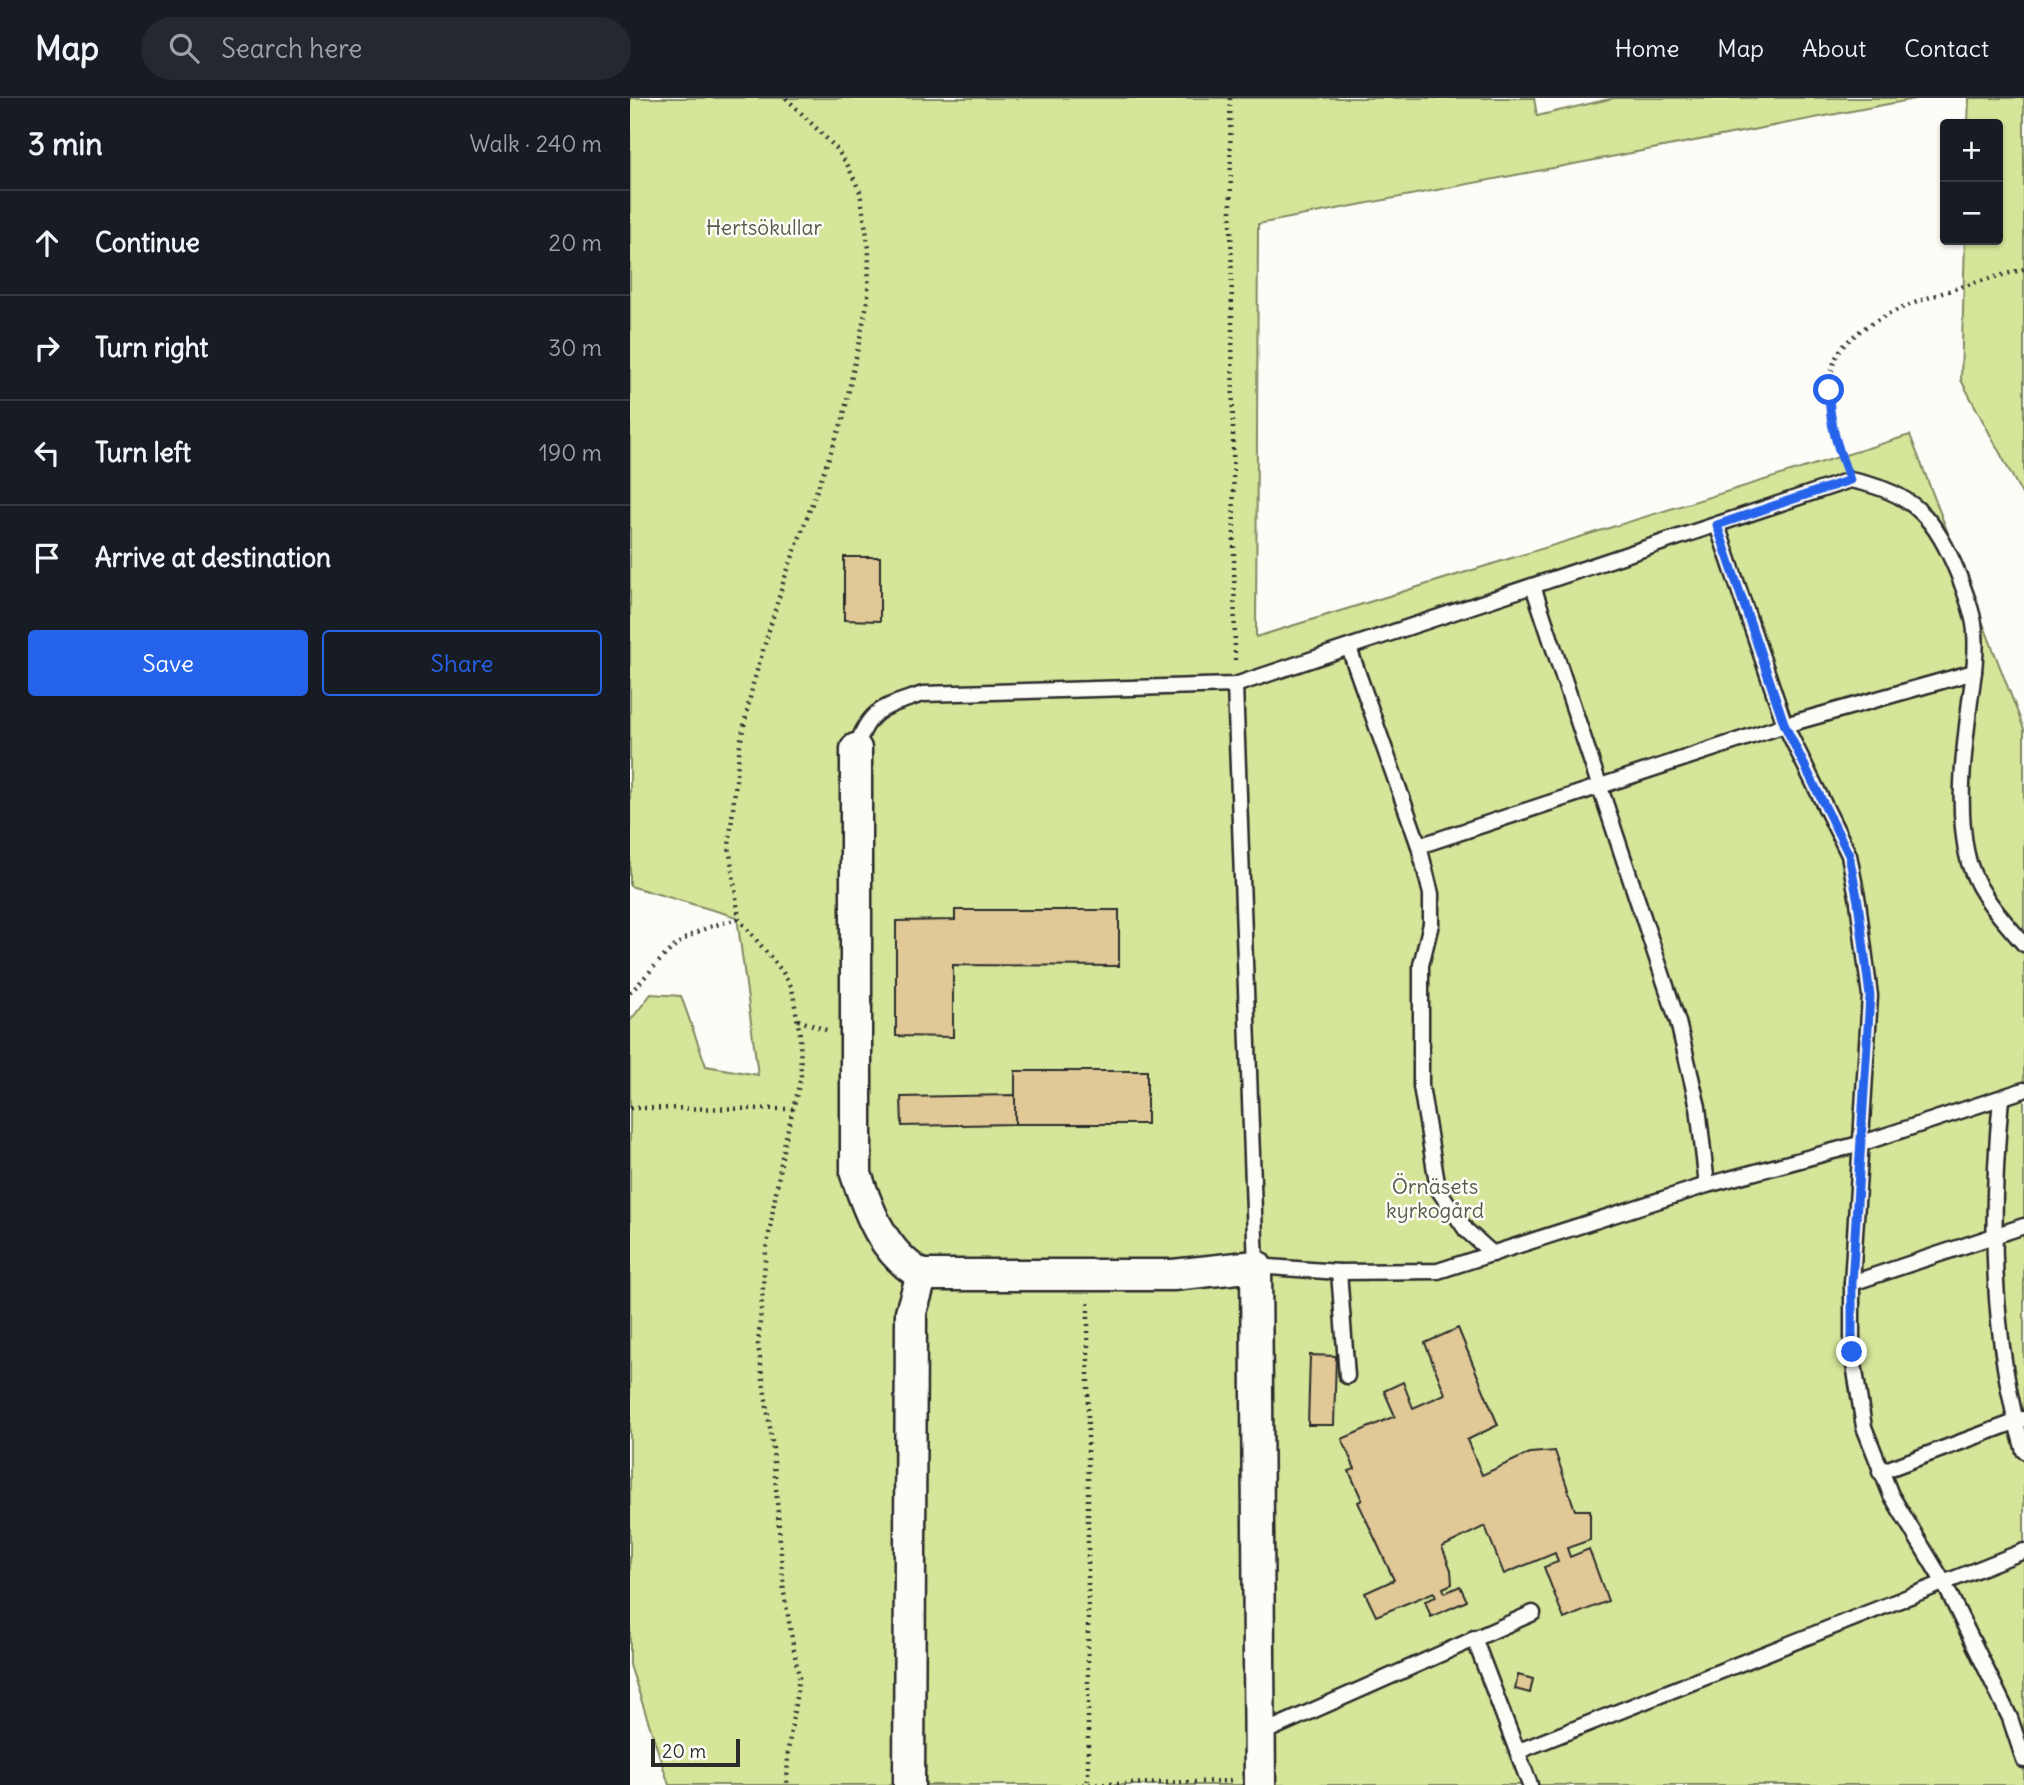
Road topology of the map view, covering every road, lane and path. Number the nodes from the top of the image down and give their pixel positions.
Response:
1 (786, 98) edge
2 (1230, 98) edge
3 (2024, 269) edge
4 (1850, 480) junction
5 (1717, 525) junction
6 (1533, 586) junction
7 (1349, 648) junction
8 (1974, 671) junction
9 (1235, 685) junction
10 (1785, 726) junction
11 (856, 748) joint
12 (1601, 787) junction
13 (1419, 846) junction
14 (739, 919) junction
15 (2024, 944) edge
16 (630, 993) edge
17 (2024, 1090) edge
18 (2001, 1098) junction
19 (630, 1108) edge
20 (794, 1110) junction
21 (1863, 1143) junction
22 (1707, 1185) junction
23 (2024, 1226) edge
24 (1993, 1236) junction
25 (1493, 1254) junction
26 (1256, 1266) junction
27 (1339, 1272) junction
28 (922, 1275) junction
29 (1088, 1275) junction
30 (1852, 1283) junction
31 (1347, 1376) dead end
32 (2020, 1420) edge
33 (2024, 1451) edge
34 (1880, 1472) junction
35 (2024, 1551) edge
36 (1944, 1583) junction
37 (1533, 1613) dead end
38 (1474, 1638) junction
39 (1260, 1734) junction
40 (1519, 1751) junction
41 (2024, 1760) edge
42 (1260, 1782) edge
43 (788, 1785) edge
44 (909, 1785) edge
45 (1074, 1785) edge
46 (1088, 1785) edge
47 (1530, 1785) edge

1 - 14 path
2 - 9 path
3 - 4 path
4 - 5 lane
4 - 8 lane
5 - 6 lane
5 - 10 lane
6 - 7 lane
6 - 12 lane
7 - 9 lane
7 - 13 lane
8 - 10 lane
8 - 15 lane
9 - 11 lane
9 - 26 lane
10 - 12 lane
10 - 21 lane
11 - 28 street
12 - 13 lane
12 - 22 lane
13 - 25 lane
14 - 16 path
14 - 20 path
17 - 18 lane
18 - 21 lane
18 - 24 lane
19 - 20 path
20 - 43 path
21 - 22 lane
21 - 30 lane
22 - 25 lane
23 - 24 lane
24 - 30 lane
24 - 32 lane
25 - 27 lane
26 - 27 lane
26 - 29 street
26 - 39 street
27 - 31 lane
28 - 29 street
28 - 44 street
29 - 46 path
30 - 34 lane
32 - 33 lane
32 - 34 lane
34 - 36 lane
35 - 36 lane
36 - 40 lane
36 - 41 lane
37 - 38 lane
38 - 39 lane
38 - 40 lane
39 - 42 street
40 - 47 lane
42 - 46 path
45 - 46 path

